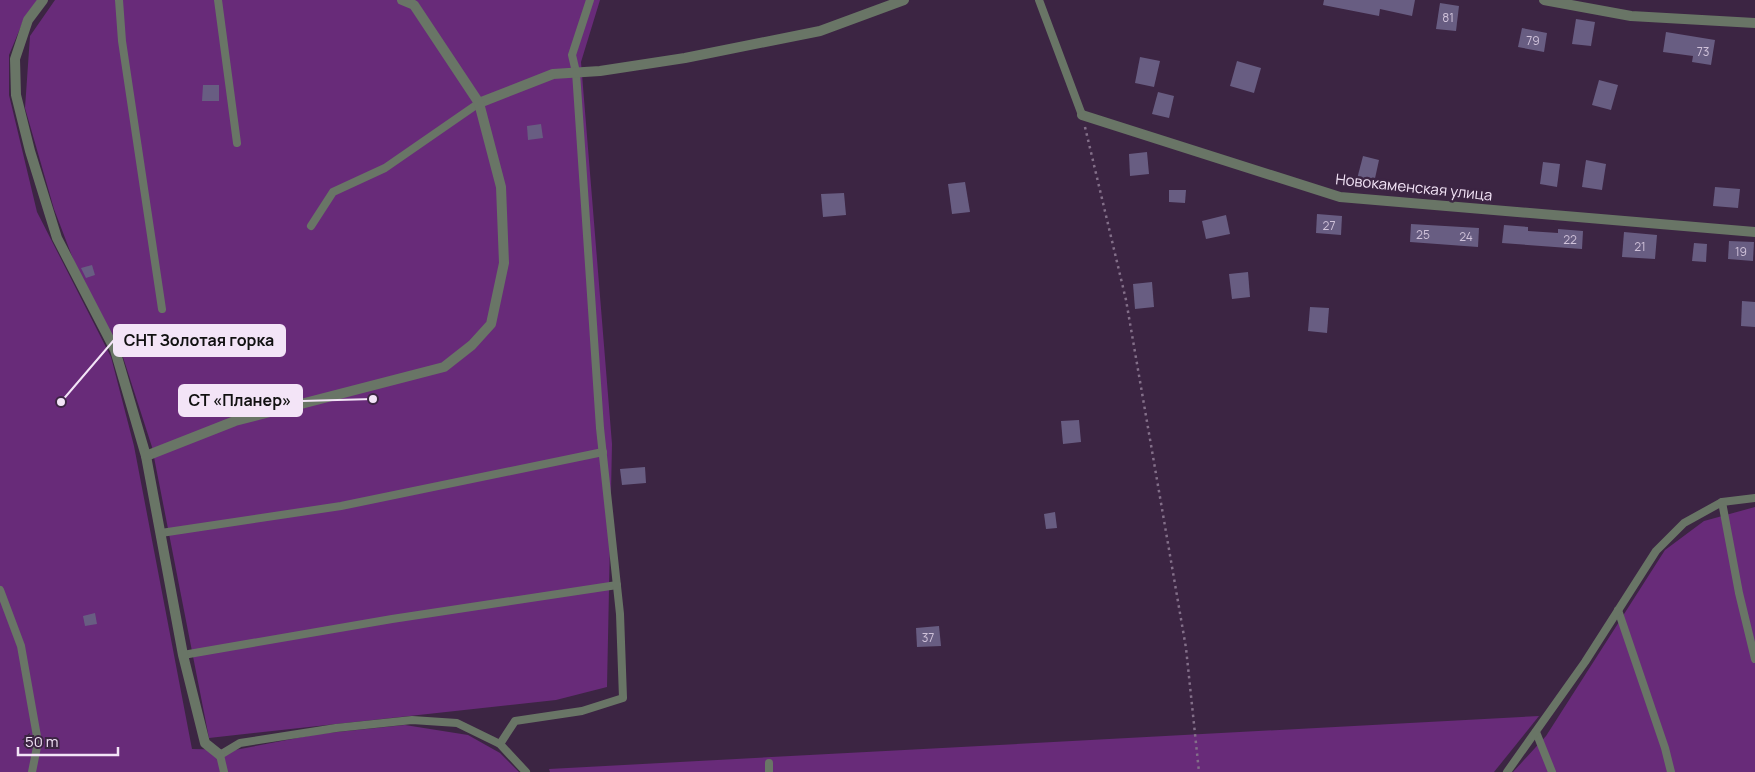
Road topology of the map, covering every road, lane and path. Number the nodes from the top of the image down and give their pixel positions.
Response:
1 (43, 0) edge
2 (119, 0) edge
3 (218, 0) edge
4 (402, 0) edge
5 (590, 0) edge
6 (904, 0) edge
7 (1039, 0) edge
8 (1544, 0) edge
9 (1755, 23) edge
10 (576, 72) junction
11 (479, 103) junction
12 (1082, 115) junction
13 (237, 143) dead end
14 (311, 226) dead end
15 (1755, 232) edge
16 (162, 309) dead end
17 (603, 452) junction
18 (146, 456) junction
19 (1755, 498) edge
20 (1722, 502) junction
21 (160, 533) junction
22 (617, 585) junction
23 (0, 590) edge
24 (1618, 610) junction
25 (184, 655) junction
26 (1755, 659) edge
27 (1536, 732) junction
28 (500, 744) junction
29 (220, 755) junction
30 (32, 772) edge
31 (224, 772) edge
32 (526, 772) edge
33 (1199, 772) edge
34 (1507, 772) edge
35 (1552, 772) edge
36 (1671, 772) edge

1 - 18 street
2 - 16 lane
3 - 13 lane
4 - 11 street
5 - 10 lane
6 - 10 street
7 - 12 lane
8 - 9 street
10 - 11 street
10 - 17 lane
11 - 14 lane
11 - 18 street
12 - 15 street, Новокаменская улица
12 - 33 path
17 - 21 lane
17 - 22 lane
18 - 21 street
19 - 20 lane
20 - 24 lane
20 - 26 lane
21 - 25 street
22 - 25 lane
22 - 28 lane
23 - 30 lane
24 - 27 lane
24 - 36 lane
25 - 29 street
27 - 34 lane
27 - 35 lane
28 - 29 lane
28 - 32 lane
29 - 31 lane

